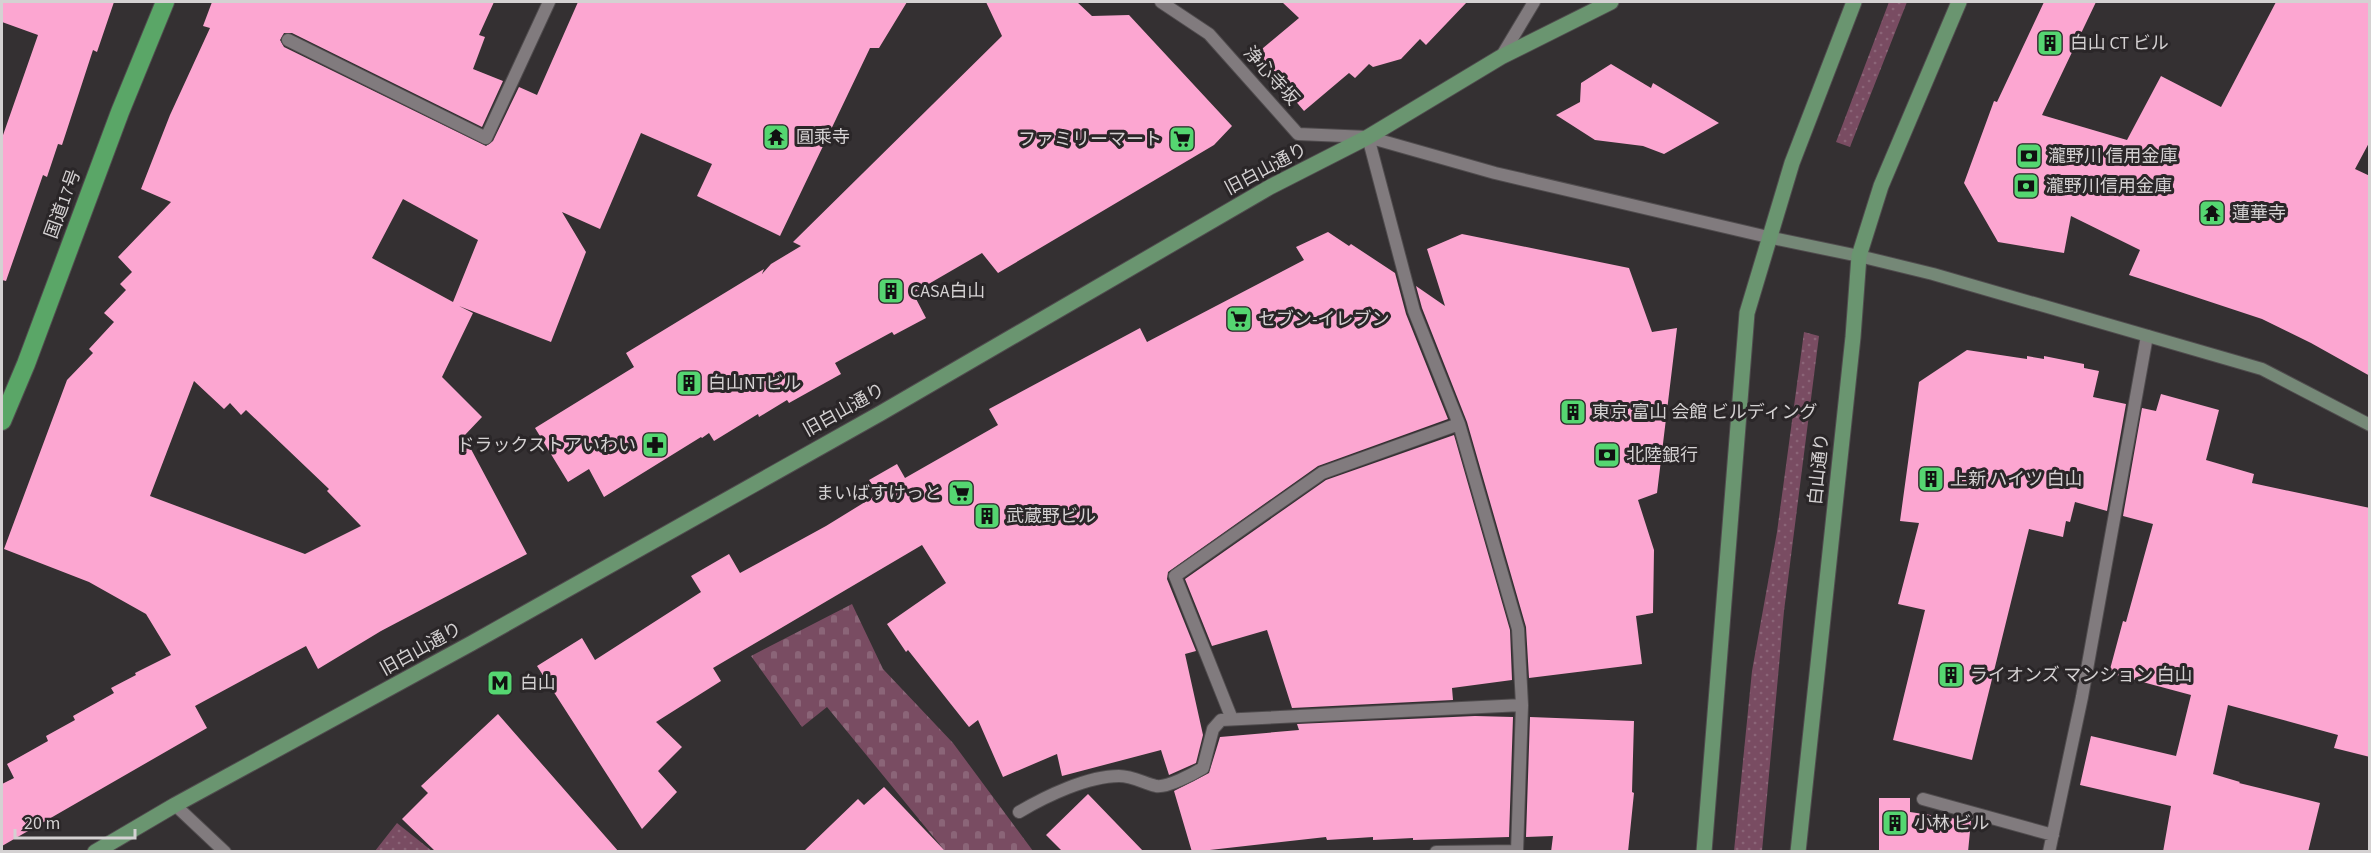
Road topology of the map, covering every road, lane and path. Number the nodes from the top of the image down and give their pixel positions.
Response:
1 (165, 2) edge
2 (549, 2) edge
3 (1161, 2) edge
4 (1534, 2) edge
5 (1611, 2) edge
6 (1854, 2) edge
7 (1959, 2) edge
8 (288, 40) dead end
9 (1501, 57) junction
10 (1368, 137) junction
11 (1768, 237) junction
12 (1859, 256) junction
13 (2147, 336) junction
14 (2, 421) edge
15 (1458, 424) junction
16 (2370, 425) edge
17 (1522, 705) junction
18 (1232, 719) junction
19 (1923, 799) dead end
20 (175, 805) junction
21 (1019, 812) dead end
22 (2053, 835) junction
23 (1517, 851) edge
24 (95, 852) edge
25 (225, 852) edge
26 (1436, 852) edge
27 (1704, 852) edge
28 (1798, 852) edge
29 (2049, 852) edge

1 - 14 highway, 国道17号
2 - 8 street
3 - 10 street, 浄心寺坂
4 - 9 street
5 - 9 main road, 旧白山通り
6 - 11 main road
7 - 12 main road, 白山通り
9 - 10 main road, 旧白山通り
10 - 11 street, 浄心寺坂
10 - 15 street
10 - 20 main road, 旧白山通り
11 - 12 street
11 - 27 main road
12 - 13 street
12 - 28 main road, 白山通り
13 - 16 street
13 - 22 street
15 - 17 street
15 - 18 street
17 - 18 street
17 - 23 street
18 - 21 street
19 - 22 street
20 - 24 main road, 旧白山通り
20 - 25 street
22 - 29 street
23 - 26 street

